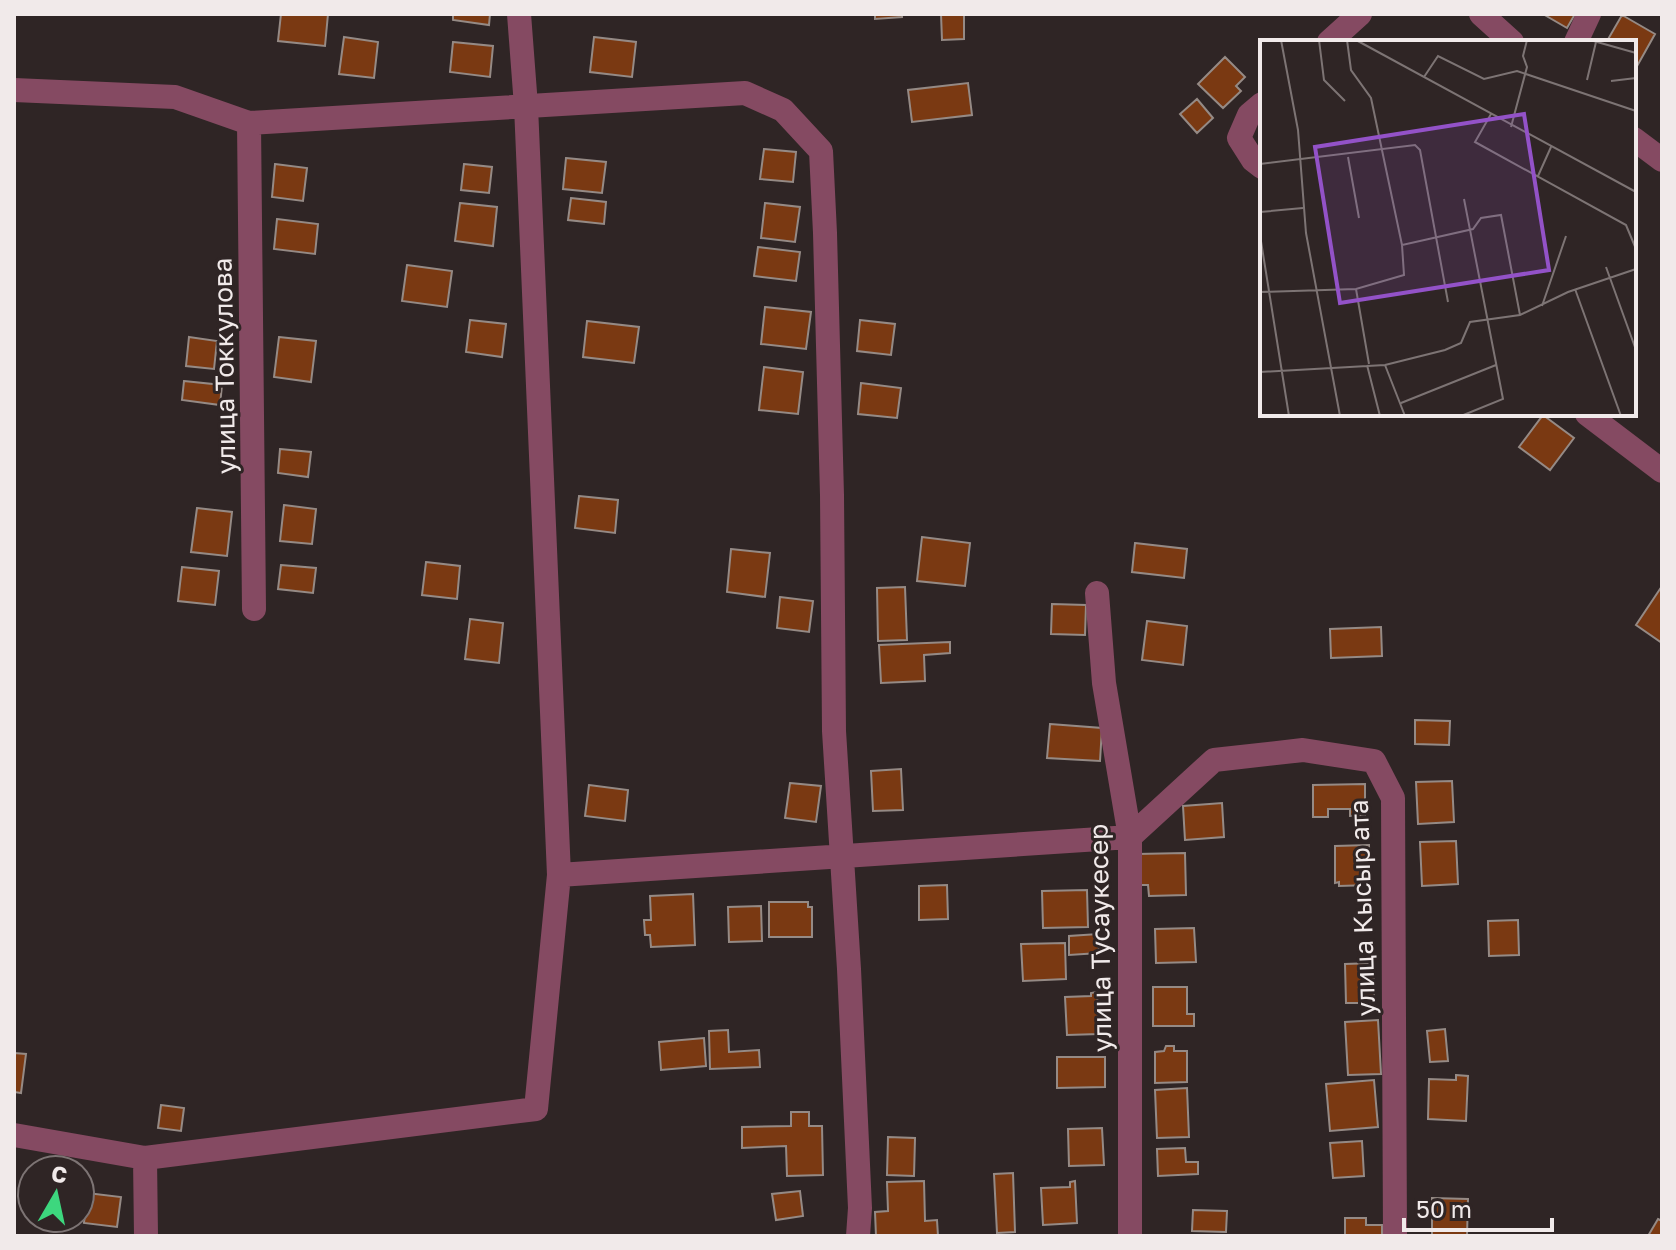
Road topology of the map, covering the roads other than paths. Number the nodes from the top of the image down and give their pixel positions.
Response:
1 (519, 14) edge
2 (1360, 14) edge
3 (1481, 14) edge
4 (1589, 14) edge
5 (1331, 40) edge
6 (1510, 40) edge
7 (1577, 40) edge
8 (14, 90) edge
9 (526, 106) junction
10 (1260, 106) edge
11 (249, 123) junction
12 (1636, 140) edge
13 (1662, 160) edge
14 (1260, 165) edge
15 (1590, 416) edge
16 (1662, 471) edge
17 (1097, 593) dead end
18 (254, 609) dead end
19 (1130, 837) junction
20 (842, 857) junction
21 (559, 875) junction
22 (14, 1135) edge
23 (145, 1158) junction
24 (146, 1236) edge
25 (858, 1236) edge
26 (1130, 1236) edge
27 (1395, 1236) edge

1 - 9 street
2 - 5 street
3 - 6 street
4 - 7 street
8 - 11 street
9 - 11 street
9 - 20 street
9 - 21 street
10 - 14 street
11 - 18 street, улица Токкулова
12 - 13 street
15 - 16 street
17 - 19 street, улица Тусаукесер
19 - 20 street
19 - 26 street, улица Тусаукесер
19 - 27 street, улица Кысыр ата
20 - 21 street
20 - 25 street
21 - 23 street
22 - 23 street
23 - 24 street

